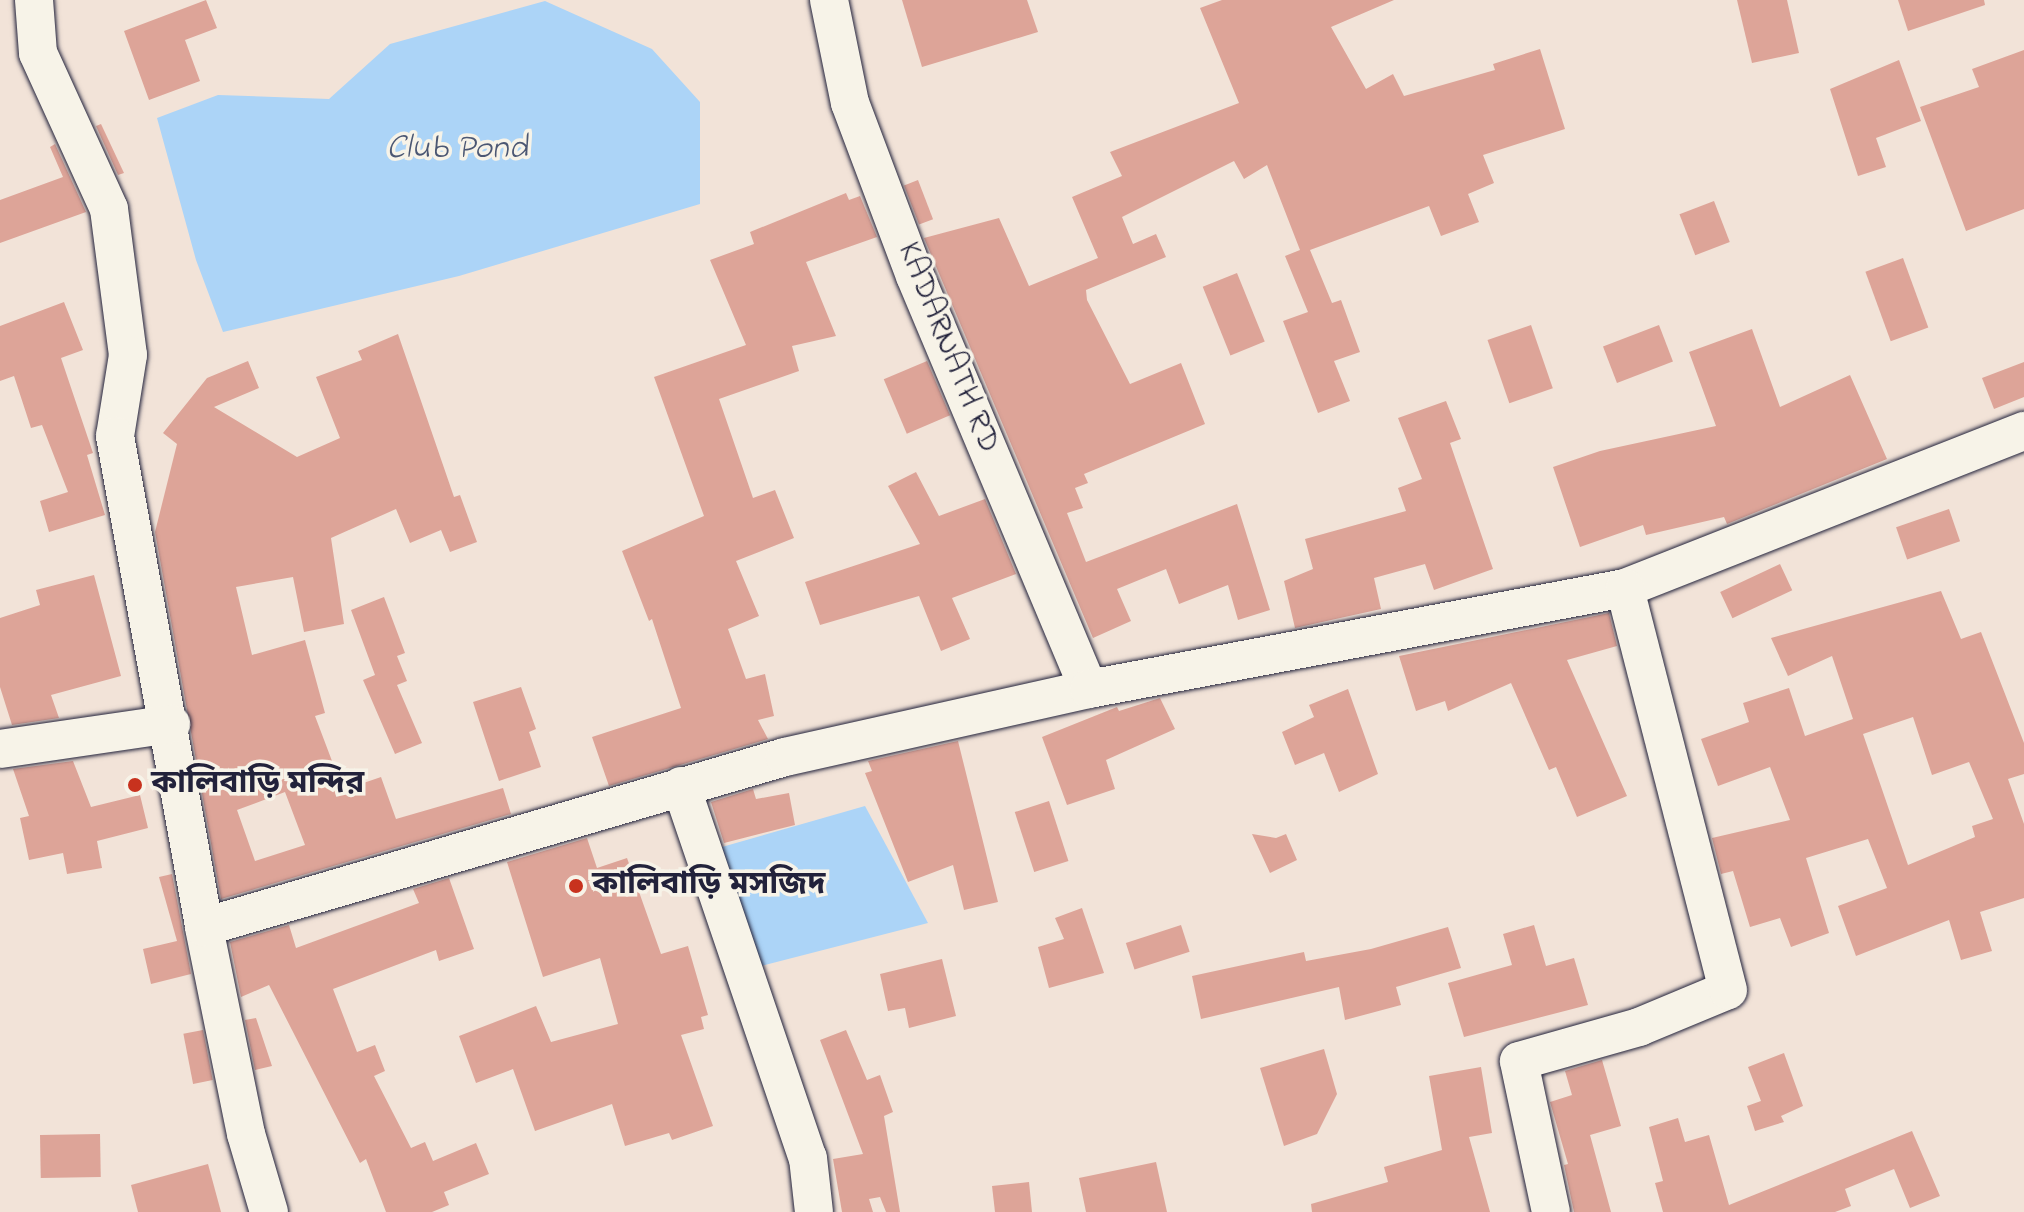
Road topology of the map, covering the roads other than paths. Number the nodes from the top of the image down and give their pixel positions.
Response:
1 (34, 0) edge
2 (829, 0) edge
3 (2024, 431) edge
4 (1625, 588) junction
5 (1089, 689) junction
6 (171, 724) junction
7 (0, 749) edge
8 (681, 786) junction
9 (204, 927) junction
10 (269, 1212) edge
11 (814, 1212) edge
12 (1551, 1212) edge

1 - 6 street
2 - 5 street, KADARNATH RD
3 - 4 street
4 - 5 street
4 - 12 street
5 - 8 street
6 - 7 street
6 - 9 street
8 - 9 street
8 - 11 street
9 - 10 street

